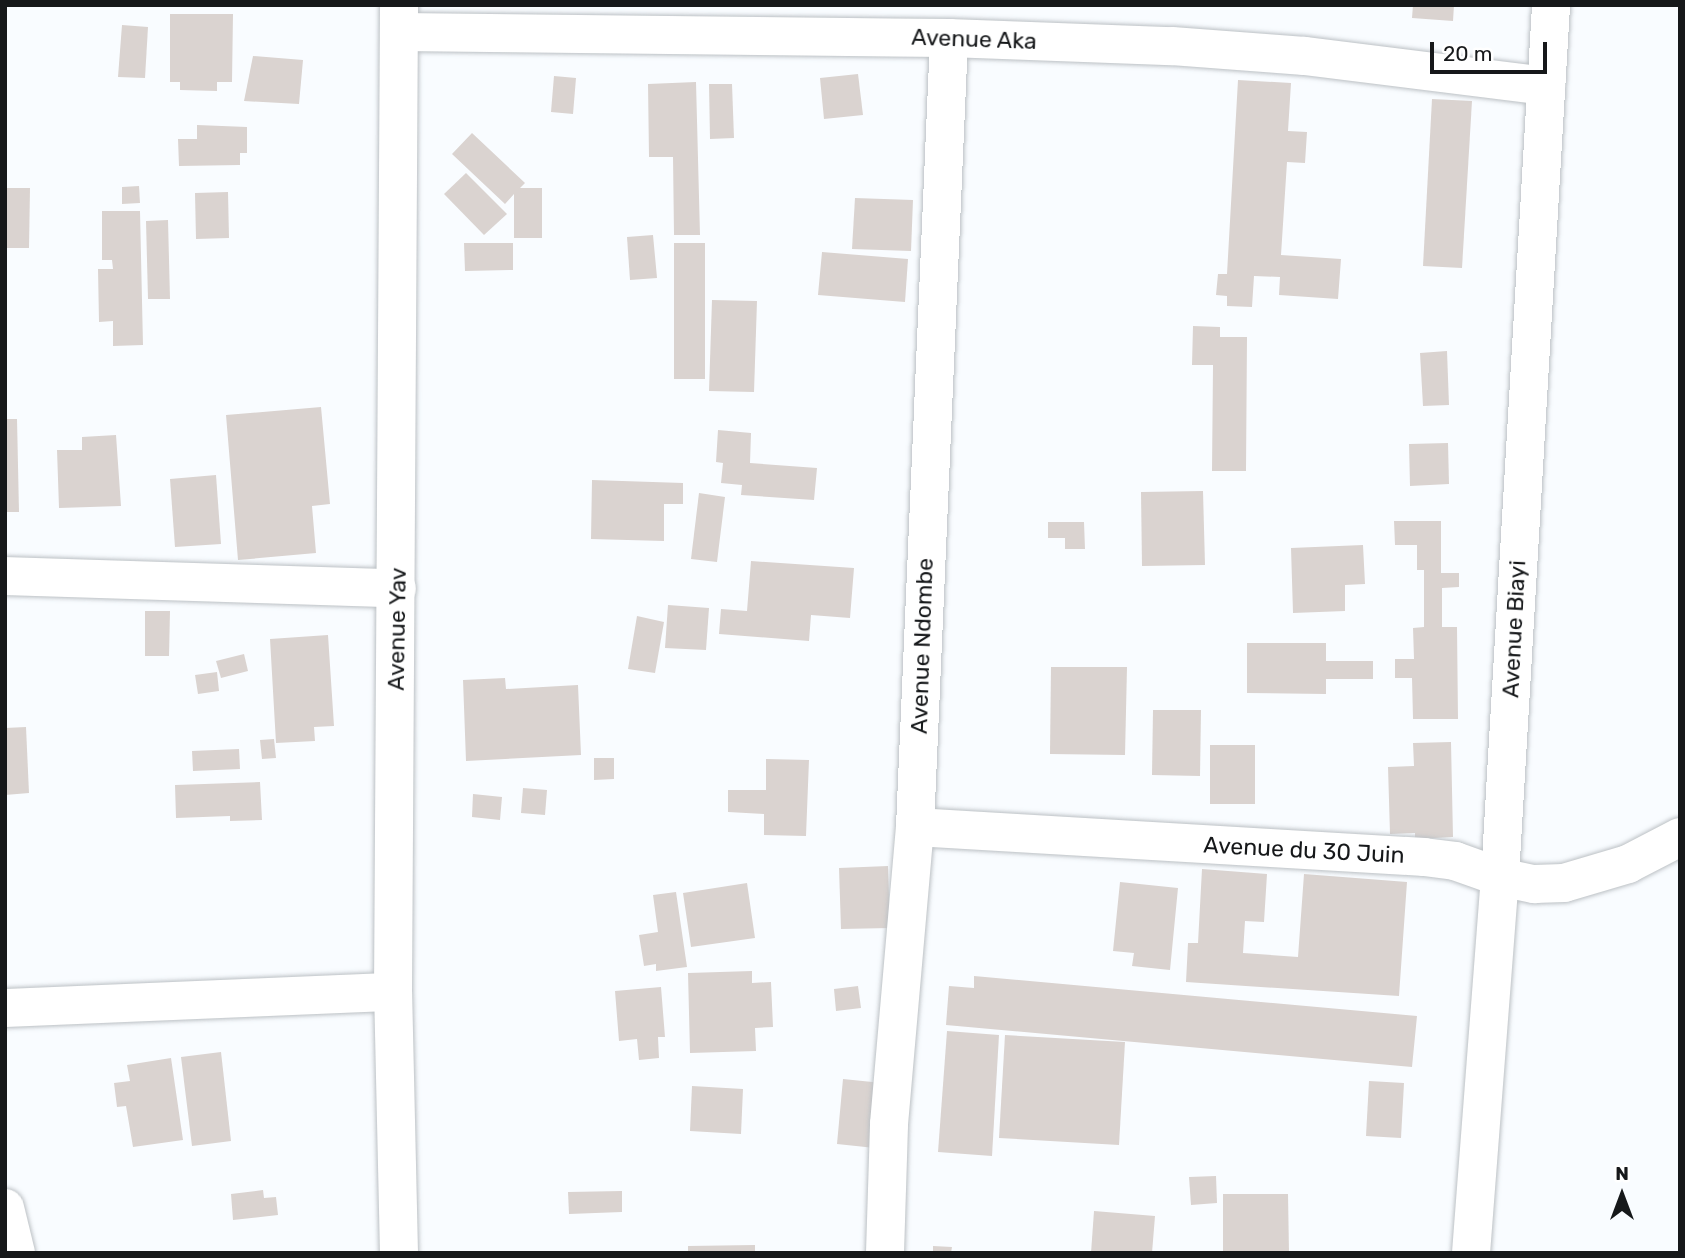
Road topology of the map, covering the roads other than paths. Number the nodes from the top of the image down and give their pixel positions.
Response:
1 (1551, 5) edge
2 (400, 19) edge
3 (949, 38) junction
4 (1546, 86) junction
5 (5, 576) edge
6 (397, 588) junction
7 (915, 827) junction
8 (1680, 837) edge
9 (1500, 877) junction
10 (393, 992) junction
11 (5, 1008) edge
12 (5, 1208) edge
13 (16, 1253) edge
14 (399, 1253) edge
15 (886, 1253) edge
16 (1471, 1253) edge

1 - 4 street, Avenue Biayi
2 - 3 street, Avenue Aka
2 - 6 street, Avenue Yav
3 - 4 street, Avenue Aka
3 - 7 street, Avenue Ndombe
4 - 9 street, Avenue Biayi
5 - 6 street
6 - 10 street, Avenue Yav
7 - 9 street, Avenue du 30 Juin
7 - 15 street, Avenue Ndombe
8 - 9 street, Avenue du 30 Juin
9 - 16 street, Avenue Biayi
10 - 11 street
10 - 14 street, Avenue Yav
12 - 13 street

